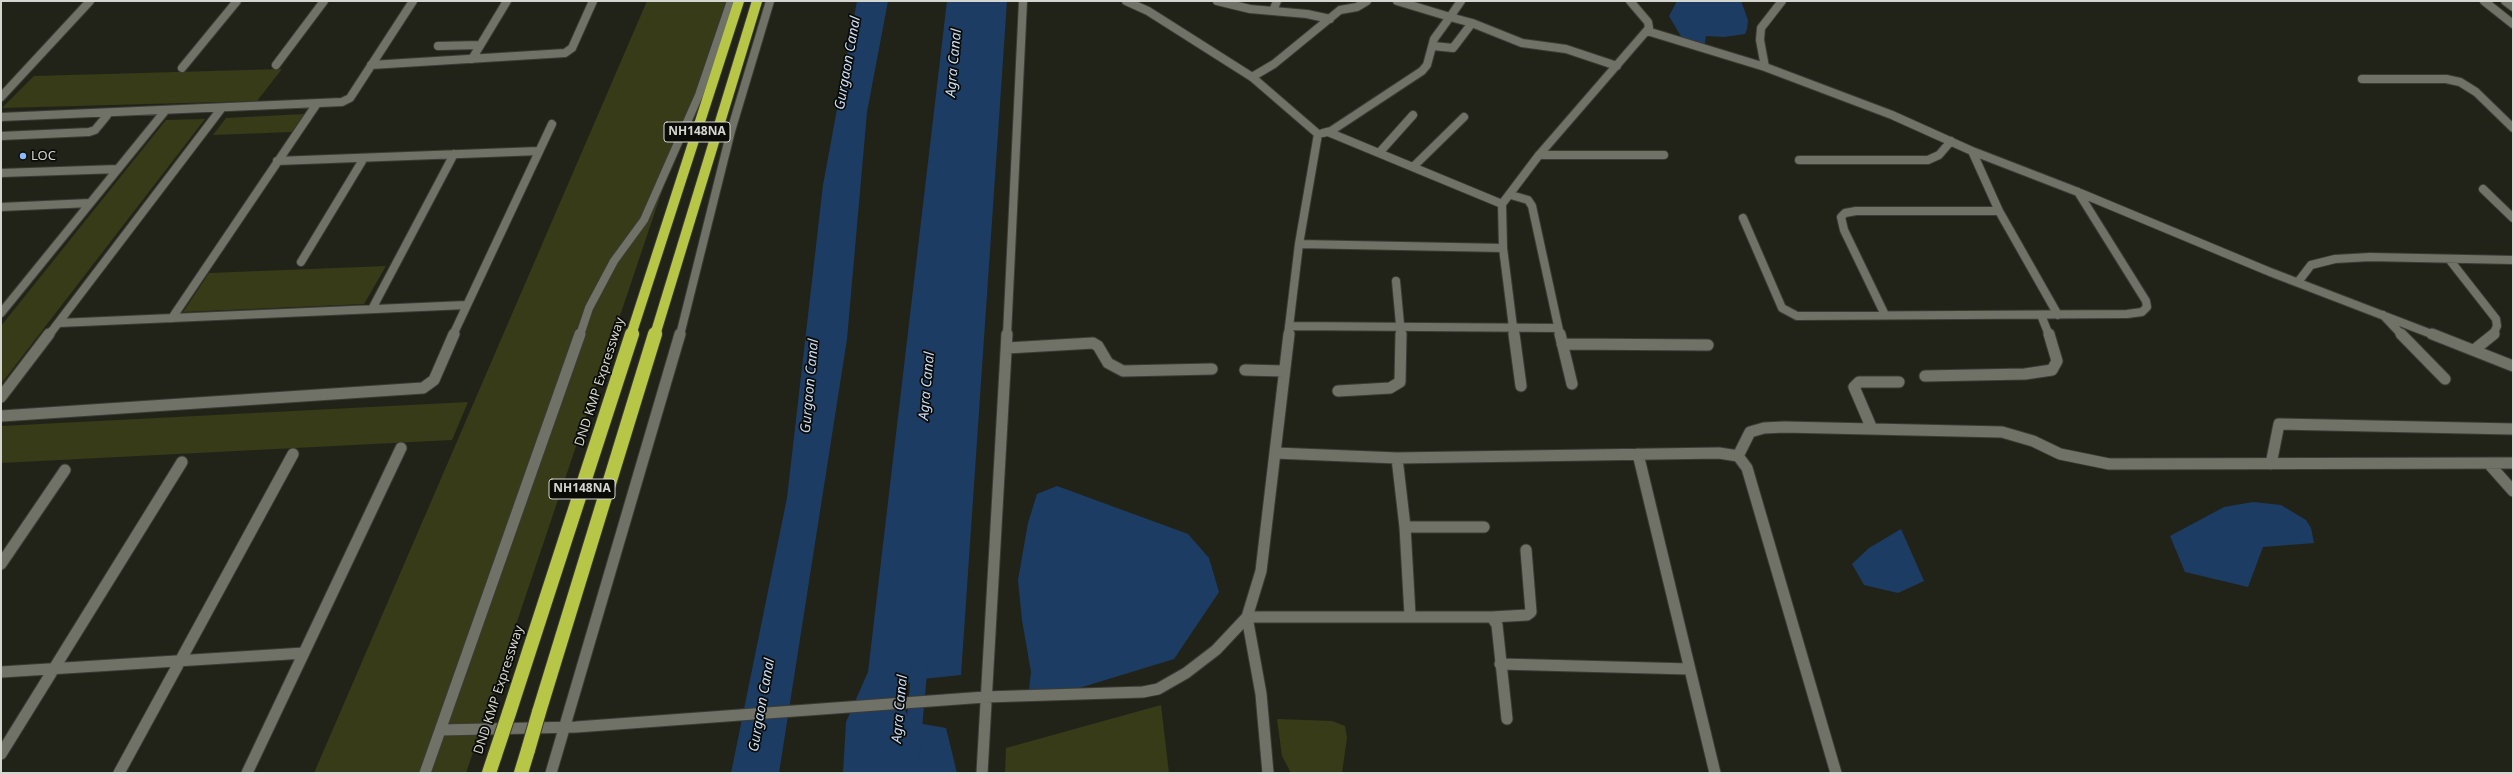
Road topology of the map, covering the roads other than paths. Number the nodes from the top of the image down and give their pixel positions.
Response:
1 (90, 1) edge
2 (237, 1) edge
3 (324, 1) edge
4 (413, 1) edge
5 (506, 1) edge
6 (594, 1) edge
7 (731, 1) edge
8 (740, 1) edge
9 (758, 1) edge
10 (770, 1) edge
11 (1023, 1) edge
12 (1126, 1) edge
13 (1217, 1) edge
14 (1277, 1) edge
15 (1368, 1) edge
16 (1397, 1) edge
17 (1461, 1) edge
18 (1630, 1) edge
19 (1782, 1) edge
20 (2484, 1) edge
21 (2505, 1) edge
22 (2513, 7) edge
23 (1273, 11) junction
24 (1450, 17) junction
25 (1330, 20) junction
26 (1472, 23) junction
27 (2513, 24) edge
28 (1647, 31) junction
29 (480, 45) junction
30 (438, 46) dead end
31 (1432, 46) junction
32 (472, 59) junction
33 (276, 65) dead end
34 (371, 65) junction
35 (1617, 66) junction
36 (1765, 67) junction
37 (182, 68) dead end
38 (1252, 77) junction
39 (2362, 79) dead end
40 (13, 85) junction
41 (1, 86) edge
42 (2, 98) edge
43 (316, 105) junction
44 (221, 108) junction
45 (165, 111) junction
46 (109, 113) junction
47 (1413, 115) dead end
48 (1, 117) edge
49 (1464, 117) dead end
50 (552, 124) dead end
51 (2513, 128) edge
52 (1328, 132) junction
53 (1318, 134) junction
54 (1, 136) edge
55 (1951, 141) junction
56 (539, 151) junction
57 (1972, 151) junction
58 (1379, 153) junction
59 (454, 154) junction
60 (1539, 155) junction
61 (1664, 155) dead end
62 (364, 158) junction
63 (1799, 160) dead end
64 (278, 161) junction
65 (1413, 166) junction
66 (118, 169) junction
67 (1, 173) edge
68 (2483, 189) dead end
69 (2078, 192) junction
70 (1510, 195) junction
71 (90, 203) junction
72 (1502, 204) junction
73 (1, 207) edge
74 (1999, 211) junction
75 (1743, 218) dead end
76 (2513, 218) edge
77 (1299, 244) junction
78 (1503, 248) junction
79 (2449, 259) junction
80 (2513, 260) edge
81 (301, 262) dead end
82 (1396, 281) dead end
83 (2298, 282) junction
84 (466, 305) junction
85 (372, 309) junction
86 (2380, 312) junction
87 (1, 313) edge
88 (2058, 314) junction
89 (2041, 315) junction
90 (1885, 316) junction
91 (172, 318) junction
92 (59, 323) junction
93 (1401, 325) junction
94 (1289, 326) junction
95 (1512, 327) junction
96 (1558, 328) junction
97 (1562, 344) junction
98 (1708, 345) dead end
99 (1007, 348) junction
100 (2474, 350) junction
101 (2513, 366) edge
102 (1212, 369) dead end
103 (1245, 370) dead end
104 (1284, 371) junction
105 (1925, 376) dead end
106 (2445, 379) dead end
107 (1899, 382) dead end
108 (1572, 384) dead end
109 (1520, 386) dead end
110 (1338, 391) dead end
111 (1, 397) edge
112 (1, 416) edge
113 (1872, 429) junction
114 (2513, 429) edge
115 (401, 448) dead end
116 (1275, 453) junction
117 (293, 454) dead end
118 (1638, 454) junction
119 (1738, 456) junction
120 (1397, 458) junction
121 (182, 462) dead end
122 (2513, 463) edge
123 (2270, 464) junction
124 (2489, 464) junction
125 (66, 470) dead end
126 (2513, 491) edge
127 (1405, 527) junction
128 (1484, 527) dead end
129 (1526, 550) dead end
130 (1, 564) edge
131 (1410, 615) junction
132 (1247, 617) junction
133 (1492, 617) junction
134 (304, 653) junction
135 (180, 661) junction
136 (1500, 664) junction
137 (54, 668) junction
138 (1690, 670) junction
139 (1, 672) edge
140 (980, 697) junction
141 (1507, 719) dead end
142 (570, 727) junction
143 (441, 730) junction
144 (1, 754) edge
145 (119, 773) edge
146 (247, 773) edge
147 (425, 773) edge
148 (489, 773) edge
149 (520, 773) edge
150 (551, 773) edge
151 (982, 773) edge
152 (1268, 773) edge
153 (1715, 773) edge
154 (1836, 773) edge

1 - 40 street
2 - 37 street
3 - 33 street
4 - 34 street
5 - 29 street
6 - 32 street
7 - 143 street
8 - 148 highway, DND KMP Expressway / NH148NA, bridge
9 - 149 highway, NH148NA, bridge
10 - 142 street
11 - 99 street
12 - 38 street
13 - 23 street
14 - 23 street
15 - 25 street
16 - 24 street
17 - 24 street
18 - 28 street
19 - 36 street
20 - 27 street
21 - 22 street
23 - 25 street
24 - 26 street
24 - 31 street
25 - 38 street
26 - 31 street
26 - 35 street
28 - 35 street
28 - 36 street
29 - 30 street
29 - 32 street
31 - 52 street
32 - 34 street
34 - 43 street
35 - 60 street
36 - 55 street
38 - 53 street
39 - 51 street
40 - 41 street
40 - 42 street
43 - 44 street
43 - 64 street
44 - 45 street
44 - 92 street
45 - 46 street
45 - 66 street
46 - 48 street
46 - 54 street
47 - 58 street
49 - 65 street
50 - 56 street
52 - 53 street
52 - 58 street
53 - 77 street
55 - 57 street
55 - 63 street
56 - 59 street
56 - 84 street
57 - 69 street
57 - 74 street
58 - 65 street
59 - 62 street
59 - 85 street
60 - 61 street
60 - 70 street
62 - 64 street
62 - 81 street
64 - 91 street
65 - 72 street
66 - 67 street
66 - 71 street
68 - 76 street
69 - 83 street
69 - 88 street
70 - 72 street
70 - 96 street
71 - 73 street
71 - 87 street
72 - 78 street
74 - 88 street
74 - 90 street
75 - 90 street
77 - 78 street
77 - 94 street
78 - 95 street
79 - 80 street
79 - 83 street
79 - 100 street
82 - 93 street
83 - 86 street
84 - 85 street
84 - 112 street
85 - 91 street
86 - 100 street
86 - 106 street
88 - 89 street
89 - 90 street
89 - 105 street
91 - 92 street
92 - 111 street
93 - 94 street
93 - 95 street
93 - 110 street
94 - 104 street
95 - 96 street
95 - 109 street
96 - 97 street
97 - 98 street
97 - 108 street
99 - 102 street
99 - 140 street
100 - 101 street
103 - 104 street
104 - 116 street
107 - 113 street
113 - 119 street
113 - 123 street
114 - 123 street
115 - 134 street
116 - 120 street
116 - 132 street
117 - 135 street
118 - 119 street
118 - 120 street
118 - 138 street
119 - 154 street
120 - 127 street
121 - 137 street
122 - 124 street
123 - 124 street
124 - 126 street
125 - 130 street
127 - 128 street
127 - 131 street
129 - 133 street
131 - 132 street
131 - 133 street
132 - 140 street
132 - 152 street
133 - 136 street
134 - 135 street
134 - 146 street
135 - 137 street
135 - 145 street
136 - 138 street
136 - 141 street
137 - 139 street
137 - 144 street
138 - 153 street
140 - 142 street
140 - 151 street
142 - 143 street
142 - 150 street
143 - 147 street

